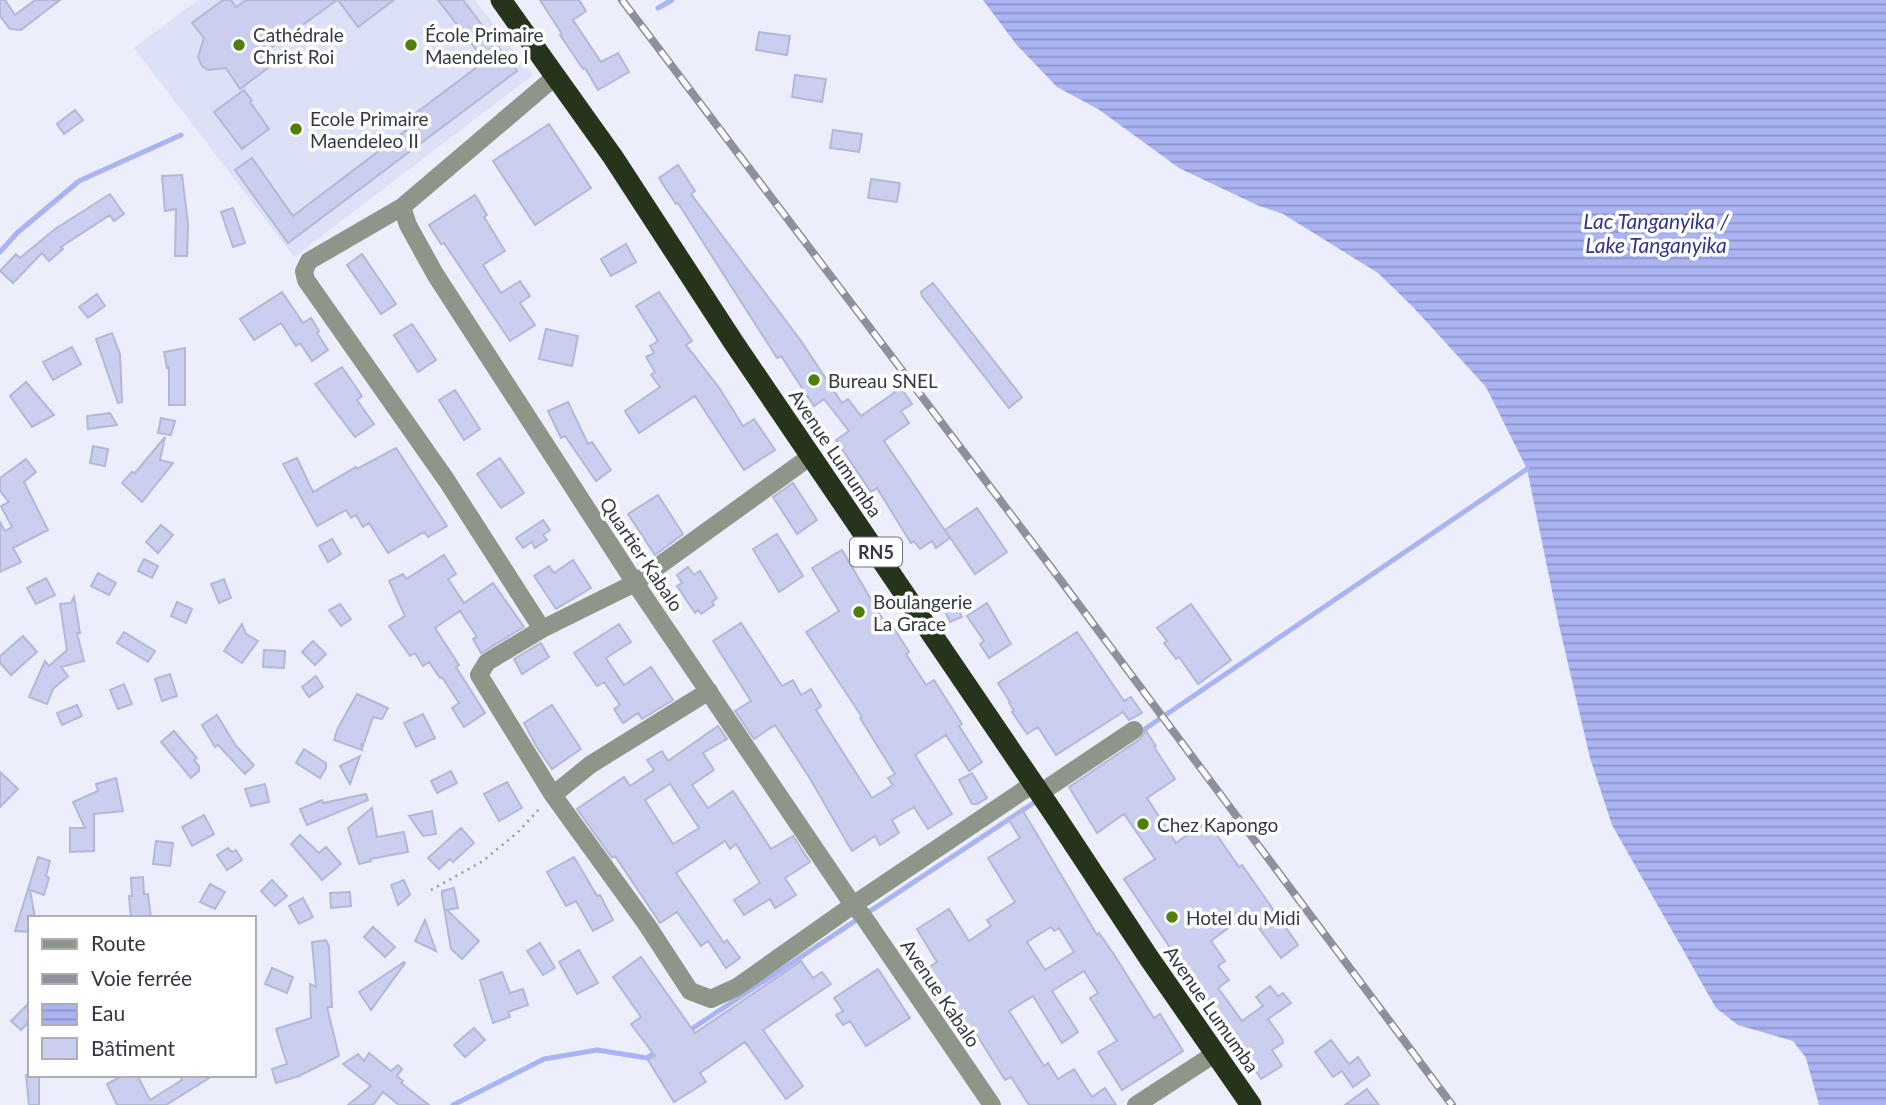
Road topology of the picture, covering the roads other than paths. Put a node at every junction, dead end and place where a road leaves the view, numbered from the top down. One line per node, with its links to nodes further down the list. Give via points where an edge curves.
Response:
1 (501, 0): 2 (highway, Avenue Lumumba / RN5)
2 (556, 76): 3 (street); 4 (highway, Avenue Lumumba / RN5)
3 (401, 207): 5 (street, Quartier Kabalo, via 435,274); 6 (street, via 309,261 306,280 447,481)
4 (811, 456): 5 (street); 9 (highway, Avenue Lumumba / RN5)
5 (635, 583): 6 (street); 7 (street, Quartier Kabalo)
6 (542, 629): 10 (street, via 487,662 479,675)
7 (709, 691): 10 (street, via 590,765); 11 (street, Quartier Kabalo)
8 (1134, 730): 9 (street)
9 (1036, 789): 11 (street); 12 (highway, Avenue Lumumba / RN5)
10 (554, 795): 11 (street, via 690,991 711,999 737,987)
11 (853, 905): 13 (street, Avenue Kabalo)
12 (1216, 1053): 14 (street); 15 (highway, Avenue Lumumba / RN5)
13 (992, 1105)
14 (1136, 1105)
15 (1251, 1105)

